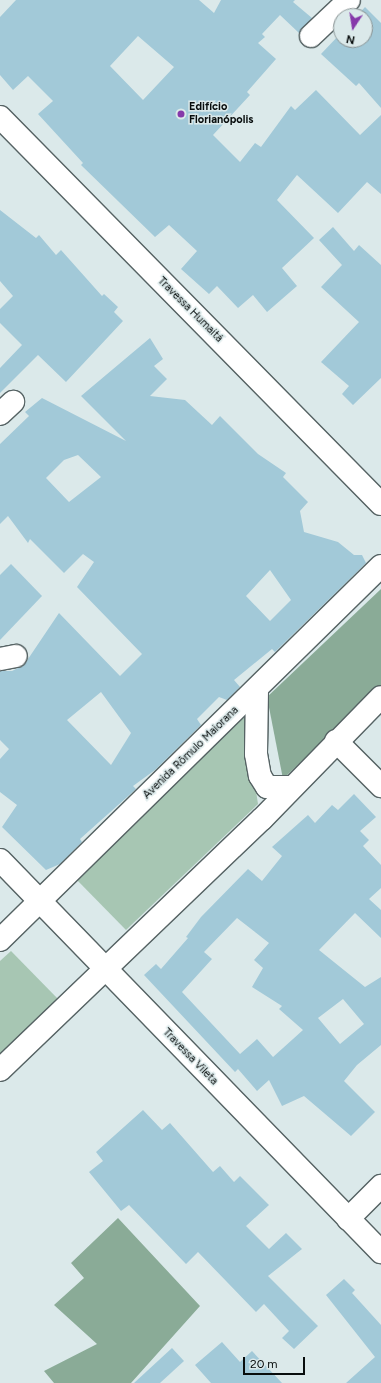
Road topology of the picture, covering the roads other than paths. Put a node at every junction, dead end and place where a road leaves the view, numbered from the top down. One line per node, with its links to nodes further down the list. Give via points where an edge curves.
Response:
1 (349, 0): 2 (street)
2 (311, 36)
3 (0, 117): 4 (street, Travessa Humaitá)
4 (381, 504)
5 (381, 566): 6 (street, Avenida Rômulo Maiorana)
6 (257, 690): 10 (street, via 256,754 260,776 267,787); 12 (street, Avenida Rômulo Maiorana)
7 (381, 697): 8 (street)
8 (336, 741): 9 (street); 10 (street)
9 (381, 786)
10 (290, 788): 14 (street, via 262,819)
11 (0, 860): 12 (street, Travessa Vileta)
12 (40, 901): 13 (street, Avenida Rômulo Maiorana); 14 (street, Travessa Vileta)
13 (0, 940)
14 (106, 970): 15 (street); 17 (street, Travessa Vileta)
15 (0, 1070)
16 (381, 1186): 17 (street)
17 (348, 1219): 18 (street, Travessa Vileta)
18 (377, 1242)

